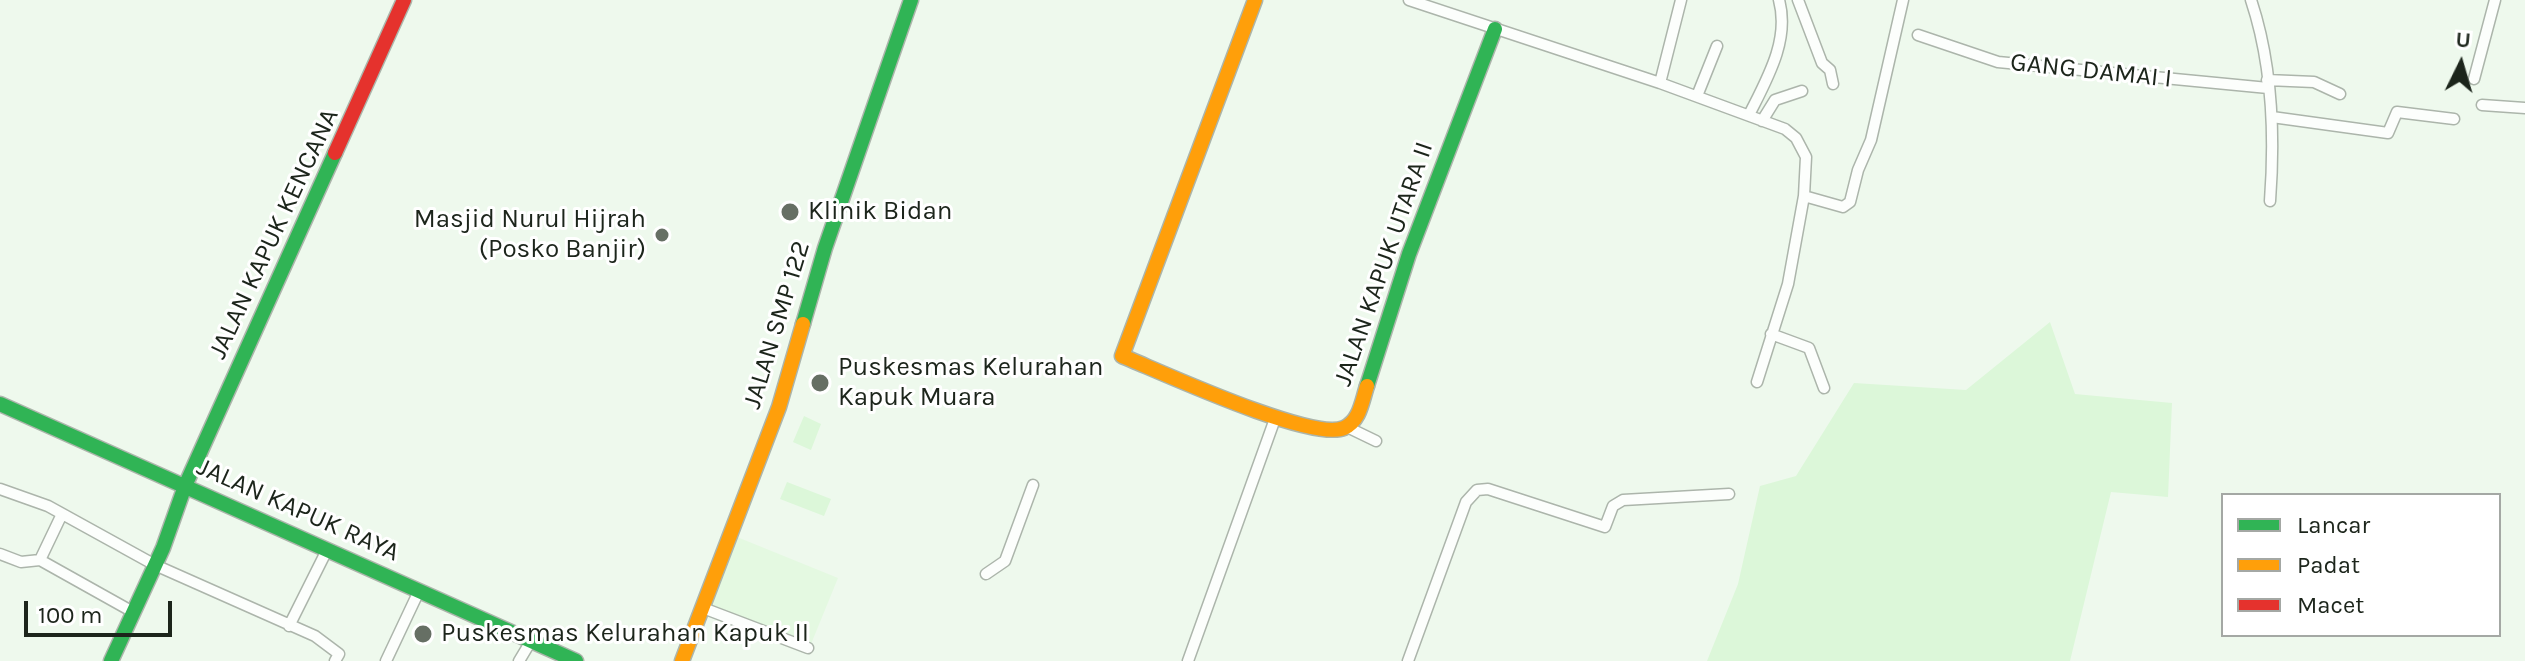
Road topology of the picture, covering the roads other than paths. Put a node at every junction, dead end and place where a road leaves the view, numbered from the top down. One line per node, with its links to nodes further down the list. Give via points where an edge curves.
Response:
1 (404, 0): 37 (street, JALAN KAPUK KENCANA)
2 (911, 0): 47 (street, JALAN SMP 122, via 825,248 779,407)
3 (1255, 0): 33 (street, JALAN KAPUK UTARA II, via 1122,356)
4 (1409, 0): 11 (street)
5 (1681, 0): 15 (street)
6 (1798, 0): 16 (street)
7 (1903, 0): 27 (street, via 1871,140 1850,202 1843,207)
8 (2249, 0): 17 (street, via 2264,41)
9 (2495, 0): 14 (street)
10 (1781, 5): 23 (street, via 1784,27)
11 (1495, 29): 15 (street); 34 (street, JALAN KAPUK UTARA II, via 1409,254 1371,381 1358,415)
12 (1918, 35): 17 (street, GANG DAMAI I, via 1998,62)
13 (1717, 46): 20 (street)
14 (2474, 79)
15 (1660, 83): 20 (street)
16 (1833, 84)
17 (2267, 84): 19 (street, GANG DAMAI I, via 2314,82); 24 (street)
18 (1802, 91): 26 (street, via 1775,100)
19 (2340, 94)
20 (1697, 96): 23 (street)
21 (2482, 105): 22 (street)
22 (2525, 108)
23 (1749, 115): 26 (street)
24 (2272, 117): 25 (street, via 2388,133 2397,112); 28 (street)
25 (2454, 119)
26 (1762, 121): 27 (street, via 1785,129 1802,146 1808,164)
27 (1804, 196): 29 (street, via 1788,284)
28 (2270, 201)
29 (1771, 334): 30 (street); 31 (street, via 1809,348)
30 (1757, 382)
31 (1824, 388)
32 (0, 404): 37 (street, JALAN KAPUK RAYA)
33 (1274, 421): 34 (street, JALAN KAPUK UTARA II, via 1320,429); 58 (street)
34 (1347, 427): 35 (street)
35 (1376, 441)
36 (1033, 485): 45 (street, via 1005,561)
37 (185, 486): 41 (street, JALAN KAPUK RAYA); 44 (street, JALAN KAPUK KENCANA)
38 (0, 489): 40 (street)
39 (1729, 494): 59 (street, via 1623,500 1613,506 1605,527 1488,489 1469,498)
40 (62, 514): 43 (street); 44 (street)
41 (327, 550): 46 (street, JALAN KAPUK RAYA); 49 (street)
42 (0, 554): 43 (street, via 21,562)
43 (40, 560): 48 (street)
44 (155, 565): 48 (street, JALAN KAPUK KENCANA); 49 (street)
45 (986, 574)
46 (419, 591): 50 (street, JALAN KAPUK RAYA); 54 (street)
47 (703, 608): 51 (street); 57 (street, JALAN SMP 122)
48 (133, 612): 52 (street, JALAN KAPUK KENCANA)
49 (289, 626): 53 (street, via 339,654)
50 (531, 641): 55 (street); 56 (street, JALAN KAPUK RAYA)
51 (808, 648)
52 (111, 661)
53 (335, 661)
54 (386, 661)
55 (519, 661)
56 (576, 661)
57 (682, 661)
58 (1188, 661)
59 (1408, 661)

